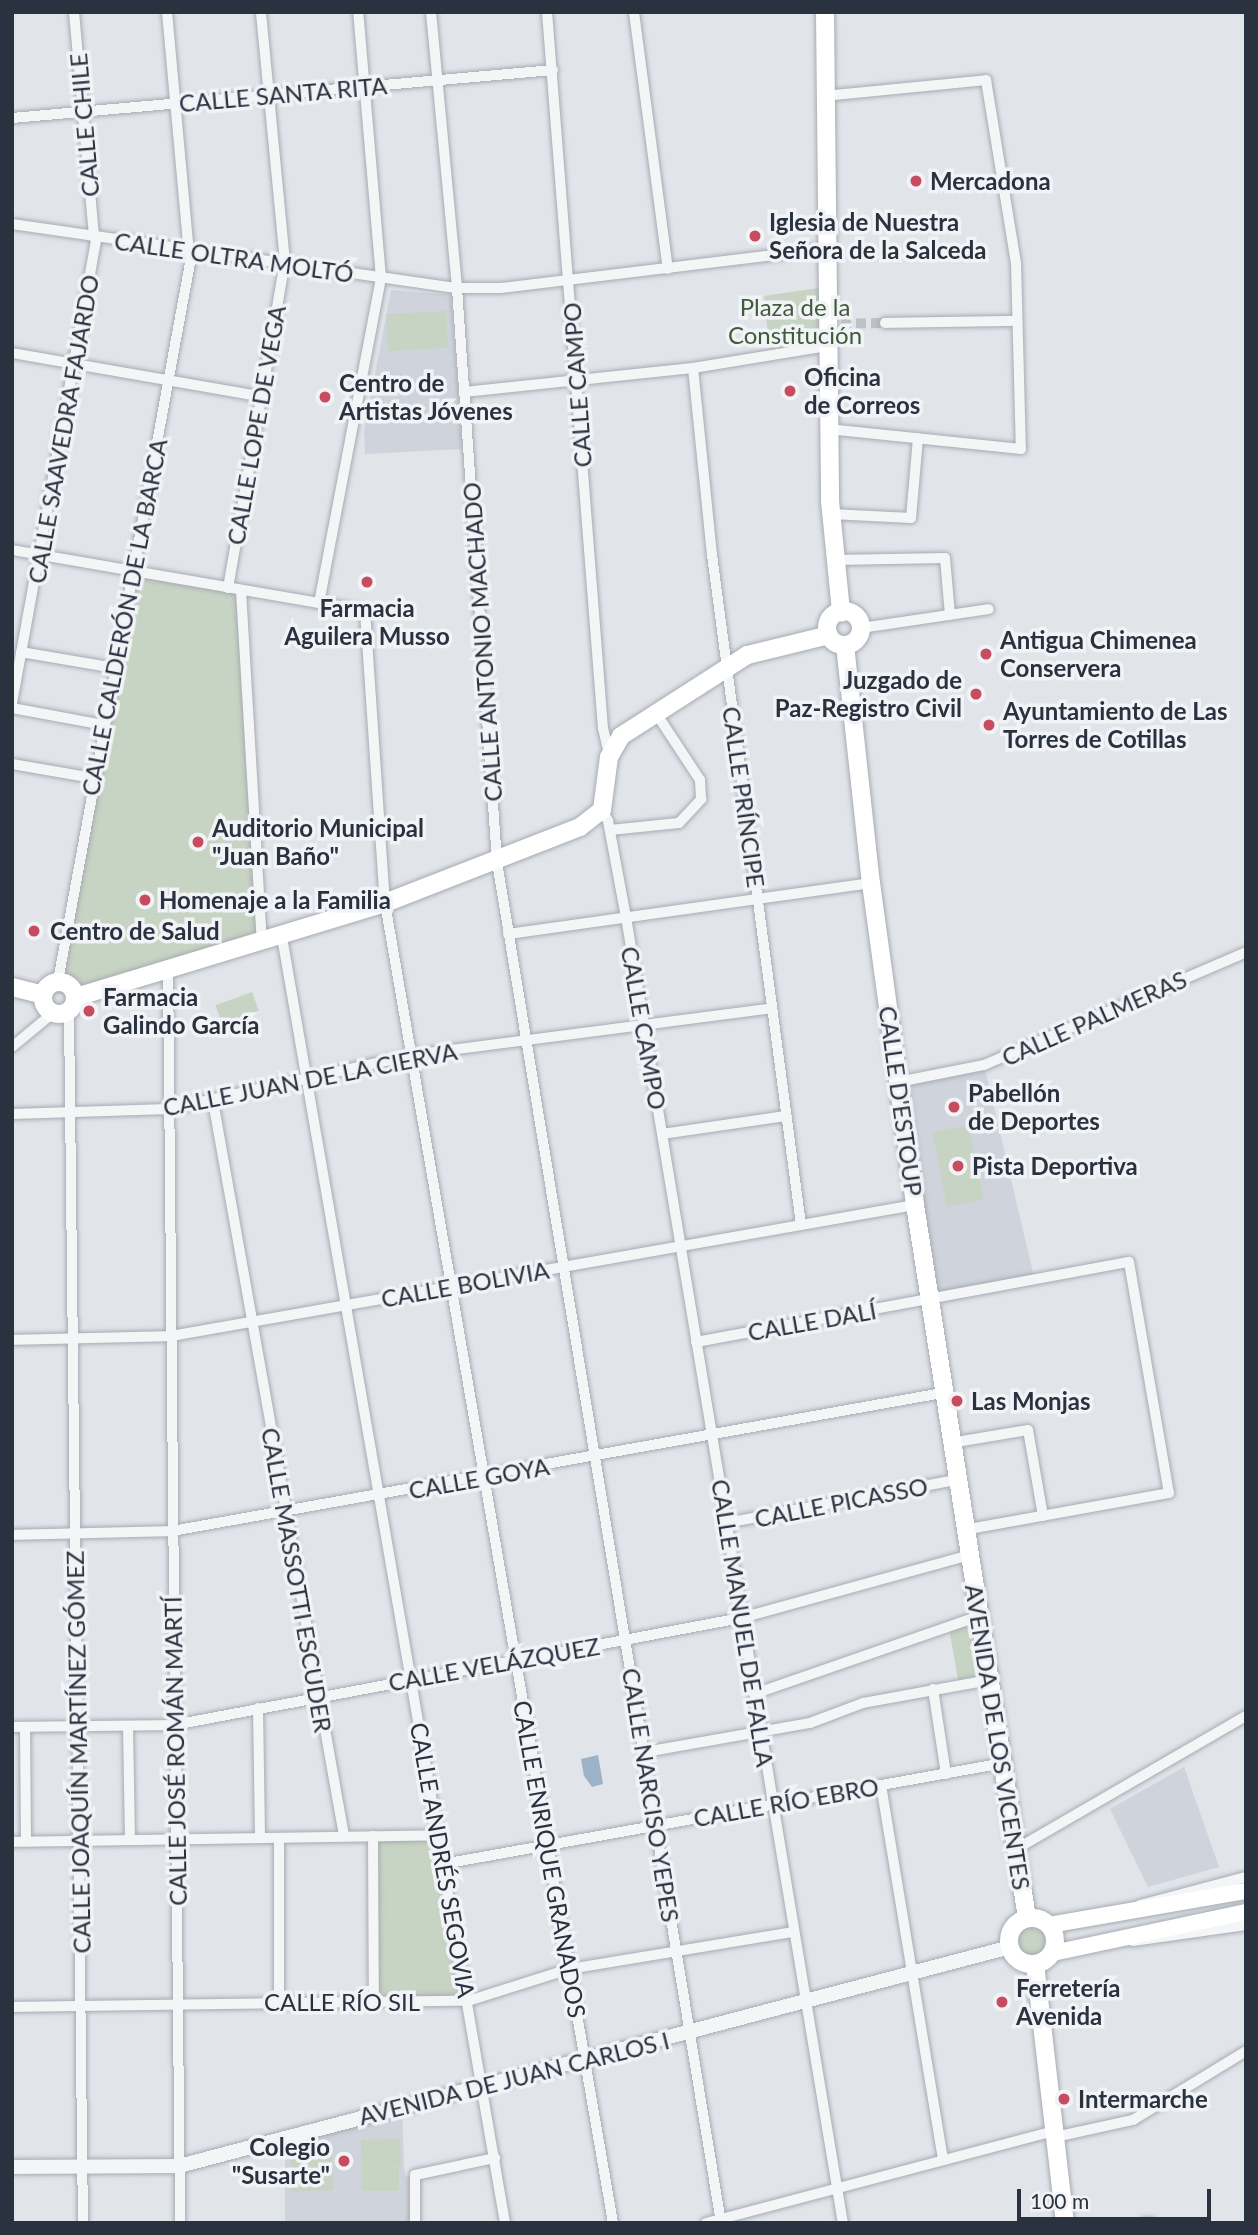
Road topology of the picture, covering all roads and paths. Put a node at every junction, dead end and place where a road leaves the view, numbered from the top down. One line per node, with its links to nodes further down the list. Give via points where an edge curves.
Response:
1 (74, 12): 15 (street, CALLE CHILE)
2 (167, 12): 14 (street, CALLE CALDERÓN DE LA BARCA)
3 (261, 12): 12 (street, CALLE LOPE DE VEGA)
4 (358, 12): 11 (street)
5 (431, 12): 10 (street, CALLE ANTONIO MACHADO)
6 (547, 12): 9 (street, CALLE CAMPO)
7 (634, 12): 22 (street)
8 (825, 12): 13 (main road)
9 (553, 70): 10 (street, CALLE SANTA RITA); 24 (street, CALLE CAMPO)
10 (437, 80): 11 (street, CALLE SANTA RITA); 25 (street, CALLE ANTONIO MACHADO)
11 (363, 87): 12 (street, CALLE SANTA RITA); 23 (street)
12 (270, 95): 14 (street, CALLE SANTA RITA); 21 (street, CALLE LOPE DE VEGA)
13 (824, 96): 19 (main road); 26 (street, via 984,78 1016,263)
14 (175, 103): 15 (street, CALLE SANTA RITA); 20 (street, CALLE CALDERÓN DE LA BARCA)
15 (83, 112): 16 (street, CALLE SANTA RITA); 18 (street, CALLE CHILE)
16 (12, 118)
17 (12, 224): 18 (street, CALLE OLTRA MOLTÓ)
18 (96, 237): 20 (street, CALLE OLTRA MOLTÓ); 30 (street, CALLE SAAVEDRA FAJARDO)
19 (824, 249): 22 (street, CALLE OLTRA MOLTÓ); 28 (main road)
20 (190, 252): 21 (street, CALLE OLTRA MOLTÓ); 32 (street, CALLE CALDERÓN DE LA BARCA)
21 (285, 262): 23 (street, CALLE OLTRA MOLTÓ); 35 (street, CALLE LOPE DE VEGA)
22 (668, 269): 24 (street, CALLE OLTRA MOLTÓ)
23 (380, 278): 25 (street, CALLE OLTRA MOLTÓ); 45 (street)
24 (569, 281): 25 (street, CALLE OLTRA MOLTÓ); 33 (street, CALLE CAMPO)
25 (457, 288): 34 (street, CALLE ANTONIO MACHADO)
26 (1017, 321): 27 (street); 37 (street, via 1021,449)
27 (885, 323)
28 (827, 346): 31 (street); 36 (main road)
29 (12, 353): 30 (street)
30 (75, 365): 32 (street); 40 (street, CALLE SAAVEDRA FAJARDO)
31 (693, 368): 33 (street); 53 (street, CALLE PRÍNCIPE)
32 (170, 380): 35 (street); 42 (street, CALLE CALDERÓN DE LA BARCA)
33 (576, 382): 34 (street); 58 (street, CALLE CAMPO)
34 (464, 392): 63 (street, CALLE ANTONIO MACHADO)
35 (262, 397): 43 (street, CALLE LOPE DE VEGA)
36 (828, 429): 37 (street); 38 (main road)
37 (918, 438): 38 (street, via 911,517)
38 (831, 514): 41 (main road)
39 (12, 550): 40 (street)
40 (40, 555): 42 (street); 52 (street, CALLE SAAVEDRA FAJARDO)
41 (834, 560): 47 (main road); 48 (street, via 945,558)
42 (133, 572): 43 (street); 54 (street, CALLE CALDERÓN DE LA BARCA)
43 (228, 588): 44 (street)
44 (241, 591): 45 (street); 70 (street)
45 (319, 603): 66 (street, CALLE ENRIQUE GRANADOS, via 365,611)
46 (989, 609): 48 (street)
47 (841, 612): 49 (main road, via 856,616); 50 (main road, via 829,622)
48 (950, 615): 49 (street)
49 (862, 628): 51 (main road, via 856,641)
50 (829, 635): 51 (main road); 53 (main road, via 764,648)
51 (845, 645): 64 (main road, CALLE D'ESTOUP)
52 (22, 652): 54 (street); 55 (street, CALLE SAAVEDRA FAJARDO)
53 (726, 666): 56 (main road); 65 (street, CALLE PRÍNCIPE)
54 (114, 668): 57 (street, CALLE CALDERÓN DE LA BARCA)
55 (12, 705): 57 (street)
56 (656, 713): 58 (main road, via 621,736); 62 (street, via 700,780 701,799 679,823)
57 (104, 725): 60 (street, CALLE CALDERÓN DE LA BARCA)
58 (609, 757): 61 (main road)
59 (12, 764): 60 (street)
60 (93, 778): 73 (street, CALLE CALDERÓN DE LA BARCA)
61 (602, 810): 62 (street, CALLE CAMPO); 63 (main road, via 580,827)
62 (610, 830): 67 (street, CALLE CAMPO)
63 (497, 862): 66 (main road); 68 (street, CALLE ANTONIO MACHADO)
64 (871, 883): 65 (street); 83 (main road, CALLE D'ESTOUP)
65 (758, 899): 67 (street); 77 (street, CALLE PRÍNCIPE)
66 (385, 903): 69 (main road); 81 (street, CALLE ENRIQUE GRANADOS)
67 (626, 917): 68 (street); 78 (street, CALLE CAMPO)
68 (508, 934): 79 (street, CALLE ANTONIO MACHADO)
69 (282, 937): 70 (main road); 82 (street, CALLE ANDRÉS SEGOVIA)
70 (262, 943): 72 (main road)
71 (1246, 952): 83 (street, CALLE PALMERAS, via 985,1065)
72 (168, 971): 76 (main road); 85 (street, CALLE JOSÉ ROMÁN MARTÍ)
73 (58, 982): 75 (main road, via 48,986); 76 (main road, via 68,984)
74 (12, 987): 75 (main road)
75 (43, 995): 76 (main road, via 45,1006)
76 (66, 1007): 80 (street); 87 (street, CALLE JOAQUÍN MARTÍNEZ GÓMEZ)
77 (772, 1008): 78 (street, CALLE JUAN DE LA CIERVA); 88 (street, CALLE PRÍNCIPE)
78 (644, 1025): 79 (street, CALLE JUAN DE LA CIERVA); 89 (street, CALLE CAMPO)
79 (526, 1040): 81 (street, CALLE JUAN DE LA CIERVA); 93 (street, CALLE ANTONIO MACHADO)
80 (12, 1047)
81 (412, 1055): 82 (street, CALLE JUAN DE LA CIERVA); 94 (street, CALLE ENRIQUE GRANADOS)
82 (305, 1077): 84 (street, CALLE JUAN DE LA CIERVA); 96 (street, CALLE ANDRÉS SEGOVIA)
83 (898, 1083): 90 (main road, CALLE D'ESTOUP)
84 (213, 1101): 85 (street, CALLE JUAN DE LA CIERVA); 97 (street, CALLE MASSOTTI ESCUDER)
85 (169, 1109): 87 (street, CALLE JUAN DE LA CIERVA); 98 (street, CALLE JOSÉ ROMÁN MARTÍ)
86 (12, 1114): 87 (street, CALLE JUAN DE LA CIERVA)
87 (73, 1114): 99 (street, CALLE JOAQUÍN MARTÍNEZ GÓMEZ)
88 (786, 1116): 89 (street); 91 (street, CALLE PRÍNCIPE)
89 (662, 1134): 92 (street, CALLE CAMPO)
90 (915, 1206): 91 (street, CALLE BOLIVIA); 95 (main road, CALLE D'ESTOUP)
91 (801, 1225): 92 (street, CALLE BOLIVIA)
92 (680, 1247): 93 (street, CALLE BOLIVIA); 101 (street, CALLE MANUEL DE FALLA)
93 (563, 1267): 94 (street, CALLE BOLIVIA); 105 (street, CALLE NARCISO YEPES)
94 (449, 1287): 96 (street, CALLE BOLIVIA); 106 (street, CALLE ENRIQUE GRANADOS)
95 (928, 1300): 101 (street, CALLE DALÍ); 102 (main road, CALLE D'ESTOUP); 110 (street, CALLE DALÍ, via 1129,1262 1169,1493)
96 (344, 1305): 97 (street, CALLE BOLIVIA); 108 (street, CALLE ANDRÉS SEGOVIA)
97 (250, 1323): 98 (street, CALLE BOLIVIA); 109 (street, CALLE MASSOTTI ESCUDER)
98 (171, 1336): 99 (street, CALLE BOLIVIA); 113 (street, CALLE JOSÉ ROMÁN MARTÍ)
99 (74, 1339): 100 (street, CALLE BOLIVIA); 115 (street, CALLE JOAQUÍN MARTÍNEZ GÓMEZ)
100 (12, 1340)
101 (696, 1342): 103 (street, CALLE MANUEL DE FALLA)
102 (942, 1393): 103 (street, CALLE GOYA); 104 (main road, CALLE D'ESTOUP)
103 (712, 1435): 105 (street, CALLE GOYA); 111 (street, CALLE MANUEL DE FALLA)
104 (950, 1443): 107 (main road, CALLE D'ESTOUP); 110 (street, via 1028,1430)
105 (595, 1456): 106 (street, CALLE GOYA); 119 (street, CALLE NARCISO YEPES)
106 (481, 1477): 108 (street, CALLE GOYA); 120 (street, CALLE ENRIQUE GRANADOS)
107 (956, 1480): 111 (street, CALLE PICASSO); 112 (main road, CALLE D'ESTOUP)
108 (379, 1496): 109 (street, CALLE GOYA); 121 (street, CALLE ANDRÉS SEGOVIA)
109 (284, 1512): 113 (street, CALLE GOYA); 125 (street, CALLE MASSOTTI ESCUDER)
110 (1043, 1516): 112 (street)
111 (726, 1523): 118 (street, CALLE MANUEL DE FALLA)
112 (964, 1530): 116 (main road, CALLE D'ESTOUP)
113 (172, 1531): 115 (street, CALLE GOYA); 128 (street, CALLE JOSÉ ROMÁN MARTÍ)
114 (12, 1535): 115 (street, CALLE GOYA)
115 (76, 1535): 132 (street, CALLE JOAQUÍN MARTÍNEZ GÓMEZ)
116 (969, 1555): 117 (main road, AVENIDA DE LOS VICENTES); 118 (street, CALLE VELÁZQUEZ)
117 (979, 1616): 122 (main road, AVENIDA DE LOS VICENTES); 124 (street)
118 (741, 1618): 119 (street, CALLE VELÁZQUEZ); 124 (street, CALLE MANUEL DE FALLA)
119 (625, 1640): 120 (street, CALLE VELÁZQUEZ); 134 (street, CALLE NARCISO YEPES)
120 (516, 1662): 121 (street, CALLE VELÁZQUEZ); 150 (street, CALLE ENRIQUE GRANADOS)
121 (412, 1679): 125 (street, CALLE VELÁZQUEZ); 140 (street, CALLE ANDRÉS SEGOVIA)
122 (990, 1680): 123 (street); 135 (main road, AVENIDA DE LOS VICENTES)
123 (933, 1689): 133 (street, via 863,1703 810,1723); 136 (street)
124 (754, 1693): 133 (street, CALLE MANUEL DE FALLA)
125 (318, 1697): 126 (street, CALLE VELÁZQUEZ); 141 (street, CALLE MASSOTTI ESCUDER)
126 (258, 1708): 128 (street, CALLE VELÁZQUEZ); 143 (street)
127 (1246, 1716): 151 (street)
128 (174, 1725): 129 (street, CALLE VELÁZQUEZ); 145 (street, CALLE JOSÉ ROMÁN MARTÍ)
129 (128, 1726): 132 (street, CALLE VELÁZQUEZ); 147 (street)
130 (12, 1727): 131 (street, CALLE VELÁZQUEZ)
131 (25, 1727): 132 (street, CALLE VELÁZQUEZ); 149 (street)
132 (78, 1727): 146 (street, CALLE JOAQUÍN MARTÍNEZ GÓMEZ)
133 (760, 1728): 134 (street); 138 (street, CALLE MANUEL DE FALLA)
134 (645, 1752): 139 (street, CALLE NARCISO YEPES)
135 (1004, 1763): 136 (street, CALLE RÍO EBRO); 151 (main road, AVENIDA DE LOS VICENTES)
136 (946, 1773): 137 (street, CALLE RÍO EBRO)
137 (881, 1785): 138 (street, CALLE RÍO EBRO); 167 (street)
138 (772, 1806): 139 (street, CALLE RÍO EBRO); 160 (street, CALLE MANUEL DE FALLA)
139 (656, 1824): 150 (street, CALLE RÍO EBRO); 163 (street, CALLE NARCISO YEPES)
140 (438, 1835): 142 (street); 152 (street, CALLE ANDRÉS SEGOVIA)
141 (344, 1836): 142 (street); 144 (street)
142 (373, 1836): 169 (street)
143 (260, 1838): 144 (street); 145 (street)
144 (279, 1838): 171 (street)
145 (176, 1839): 147 (street); 172 (street, CALLE JOSÉ ROMÁN MARTÍ)
146 (79, 1840): 147 (street); 149 (street); 173 (street, CALLE JOAQUÍN MARTÍNEZ GÓMEZ)
147 (130, 1840)
148 (12, 1842): 149 (street)
149 (26, 1842)
150 (548, 1844): 152 (street, CALLE RÍO EBRO); 166 (street, CALLE ENRIQUE GRANADOS)
151 (1018, 1848): 157 (main road, AVENIDA DE LOS VICENTES)
152 (443, 1864): 170 (street, CALLE ANDRÉS SEGOVIA)
153 (1246, 1877): 156 (street, via 1155,1898)
154 (1246, 1891): 156 (main road)
155 (1246, 1912): 161 (main road)
156 (1114, 1917): 158 (main road)
157 (1027, 1918): 158 (main road); 162 (main road, via 1013,1928)
158 (1049, 1925): 164 (main road, via 1056,1941)
159 (1246, 1925): 161 (street, via 1139,1942)
160 (793, 1932): 163 (street, CALLE RÍO SIL); 168 (street, CALLE MANUEL DE FALLA)
161 (1113, 1937): 164 (main road)
162 (1010, 1947): 165 (main road, via 1018,1959); 167 (street, AVENIDA DE JUAN CARLOS I)
163 (677, 1951): 166 (street, CALLE RÍO SIL); 175 (street, CALLE NARCISO YEPES)
164 (1053, 1953): 165 (main road)
165 (1035, 1964): 179 (main road)
166 (569, 1969): 170 (street, CALLE RÍO SIL); 177 (street, CALLE ENRIQUE GRANADOS)
167 (912, 1973): 168 (street, AVENIDA DE JUAN CARLOS I); 181 (street)
168 (804, 1999): 175 (street, AVENIDA DE JUAN CARLOS I); 185 (street, CALLE MANUEL DE FALLA)
169 (374, 2001): 170 (street, CALLE RÍO SIL); 171 (street, CALLE RÍO SIL)
170 (468, 2001): 178 (street, CALLE ANDRÉS SEGOVIA)
171 (279, 2002): 172 (street, CALLE RÍO SIL)
172 (177, 2003): 173 (street, CALLE RÍO SIL); 183 (street, CALLE JOSÉ ROMÁN MARTÍ)
173 (80, 2006): 174 (street, CALLE RÍO SIL); 182 (street, CALLE JOAQUÍN MARTÍNEZ GÓMEZ)
174 (12, 2007)
175 (690, 2032): 177 (street, AVENIDA DE JUAN CARLOS I); 186 (street, CALLE NARCISO YEPES)
176 (1246, 2051): 179 (street, via 1133,2120)
177 (585, 2059): 178 (street, AVENIDA DE JUAN CARLOS I); 191 (street, CALLE ENRIQUE GRANADOS)
178 (482, 2085): 180 (street, CALLE ANDRÉS SEGOVIA); 183 (street, AVENIDA DE JUAN CARLOS I)
179 (1055, 2134): 181 (street); 194 (main road)
180 (495, 2158): 189 (street, via 415,2175); 190 (street, CALLE ANDRÉS SEGOVIA)
181 (943, 2160): 185 (street)
182 (82, 2166): 183 (street, AVENIDA DE JUAN CARLOS I); 184 (street, AVENIDA DE JUAN CARLOS I); 187 (street, CALLE JOAQUÍN MARTÍNEZ GÓMEZ)
183 (179, 2166): 188 (street, CALLE JOSÉ ROMÁN MARTÍ)
184 (12, 2167)
185 (837, 2188): 186 (street); 193 (street, CALLE MANUEL DE FALLA)
186 (720, 2221): 192 (street)
187 (83, 2223)
188 (180, 2223)
189 (415, 2223)
190 (506, 2223)
191 (613, 2223)
192 (706, 2223)
193 (843, 2223)
194 (1065, 2223)

